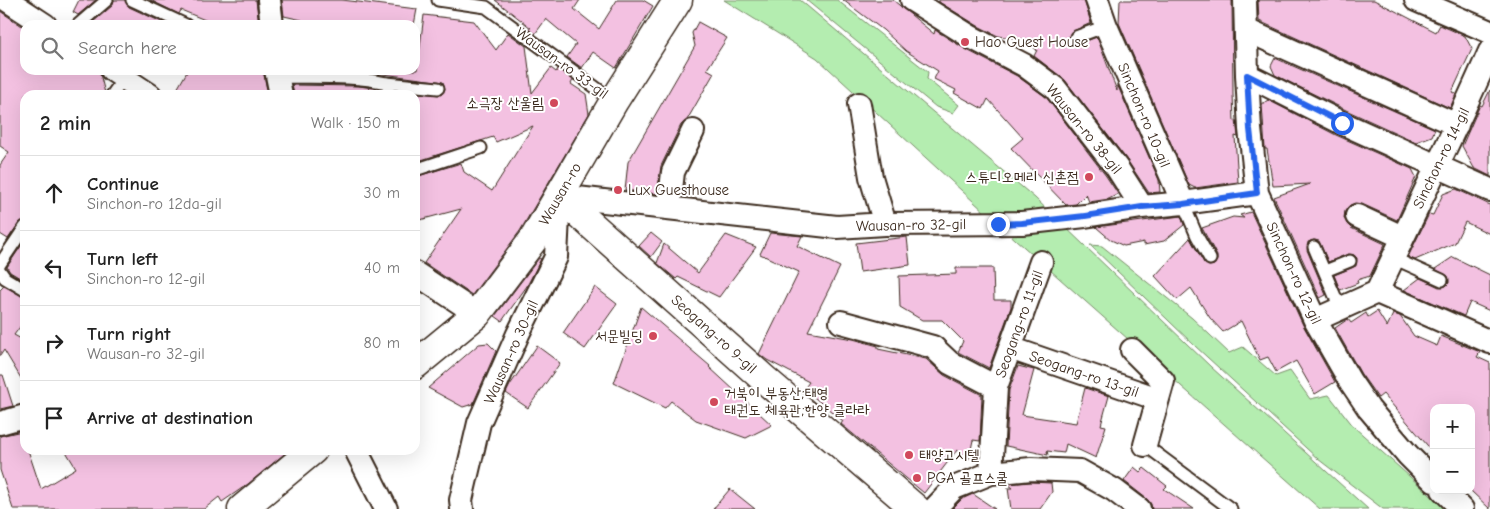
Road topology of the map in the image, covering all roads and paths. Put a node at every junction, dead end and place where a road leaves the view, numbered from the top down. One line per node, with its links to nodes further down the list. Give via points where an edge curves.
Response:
1 (8, 0): 12 (street)
2 (107, 0): 13 (lane)
3 (132, 0): 14 (lane)
4 (269, 0): 15 (street)
5 (438, 0): 11 (lane, Wausan-ro 33-gil)
6 (678, 0): 27 (street, Wausan-ro)
7 (912, 0): 38 (street, Wausan-ro 38-gil, via 1024,65 1054,88 1117,168)
8 (1097, 0): 16 (street, Sinchon-ro 10-gil)
9 (1245, 0): 17 (street, Sinchon-ro 12-gil)
10 (1416, 0): 18 (street)
11 (487, 4): 27 (lane, Wausan-ro 33-gil)
12 (38, 20)
13 (84, 20)
14 (175, 20)
15 (271, 20)
16 (1106, 26): 19 (lane); 37 (street, Sinchon-ro 10-gil)
17 (1246, 30): 21 (street, Sinchon-ro 12-gil); 29 (street)
18 (1490, 32)
19 (1076, 37)
20 (1490, 52): 29 (street, Sinchon-ro 14-gil)
21 (1247, 75): 32 (street); 35 (street, Sinchon-ro 12-gil)
22 (116, 81): 26 (street)
23 (278, 81): 25 (lane, via 344,78 378,81)
24 (438, 88): 25 (lane)
25 (388, 89)
26 (138, 90)
27 (614, 101): 36 (street, Wausan-ro)
28 (859, 104): 41 (street, via 871,177)
29 (1457, 125): 32 (street, Sinchon-ro 14-gil)
30 (693, 132): 39 (street, via 673,172)
31 (481, 148): 33 (lane)
32 (1438, 167): 34 (street); 43 (street, Sinchon-ro 14-gil)
33 (420, 168)
34 (1490, 190)
35 (1257, 193): 37 (street, Wausan-ro 32-gil); 57 (street, Sinchon-ro 12-gil)
36 (558, 196): 39 (street, Wausan-ro 32-gil); 56 (street, Wausan-ro, via 533,240); 75 (street, Wausan-ro 30-gil, via 556,257 479,424 461,500); 76 (street, Seogang-ro 9-gil)
37 (1183, 204): 38 (street, Wausan-ro 32-gil); 46 (lane)
38 (1142, 207): 41 (street, Wausan-ro 32-gil, via 1022,223)
39 (669, 208): 41 (street, Wausan-ro 32-gil, via 837,227)
40 (1357, 216): 43 (street)
41 (885, 224)
42 (20, 235): 49 (lane)
43 (1402, 237): 45 (street, Sinchon-ro 14-gil)
44 (1314, 247): 50 (lane)
45 (1393, 258): 52 (lane); 54 (street, Sinchon-ro 14-gil)
46 (1210, 259)
47 (1350, 261): 50 (lane)
48 (1042, 262): 60 (street, Seogang-ro 11-gil)
49 (1, 264): 53 (lane, via 5,278)
50 (1325, 271): 55 (lane)
51 (420, 276): 56 (street)
52 (1442, 280)
53 (20, 287)
54 (1377, 292): 55 (street); 59 (street)
55 (1340, 308): 57 (street)
56 (477, 314): 62 (street, Wausan-ro)
57 (1315, 320): 71 (street, Sinchon-ro 12-gil, via 1369,409)
58 (841, 322): 63 (street, Seogang-ro 11-gil, via 933,347 950,363)
59 (1490, 342)
60 (1010, 348): 63 (street, Seogang-ro 11-gil); 64 (street, Seogang-ro 13-gil)
61 (1132, 350): 64 (street, Seogang-ro 13-gil, via 1163,381)
62 (420, 361)
63 (996, 387): 70 (street, Seogang-ro 11-gil)
64 (1158, 399): 67 (street, Seogang-ro 13-gil)
65 (20, 418): 66 (street)
66 (0, 424)
67 (1145, 445): 79 (lane, Seogang-ro 13-gil)
68 (307, 455): 73 (street)
69 (359, 455): 74 (street)
70 (991, 473): 77 (street, via 954,488); 78 (street, via 1030,469 1080,471)
71 (1430, 477)
72 (1447, 494): 80 (street)
73 (243, 509)
74 (386, 509)
75 (462, 509)
76 (916, 509)
77 (934, 509)
78 (1139, 509)
79 (1230, 509)
80 (1462, 509)

